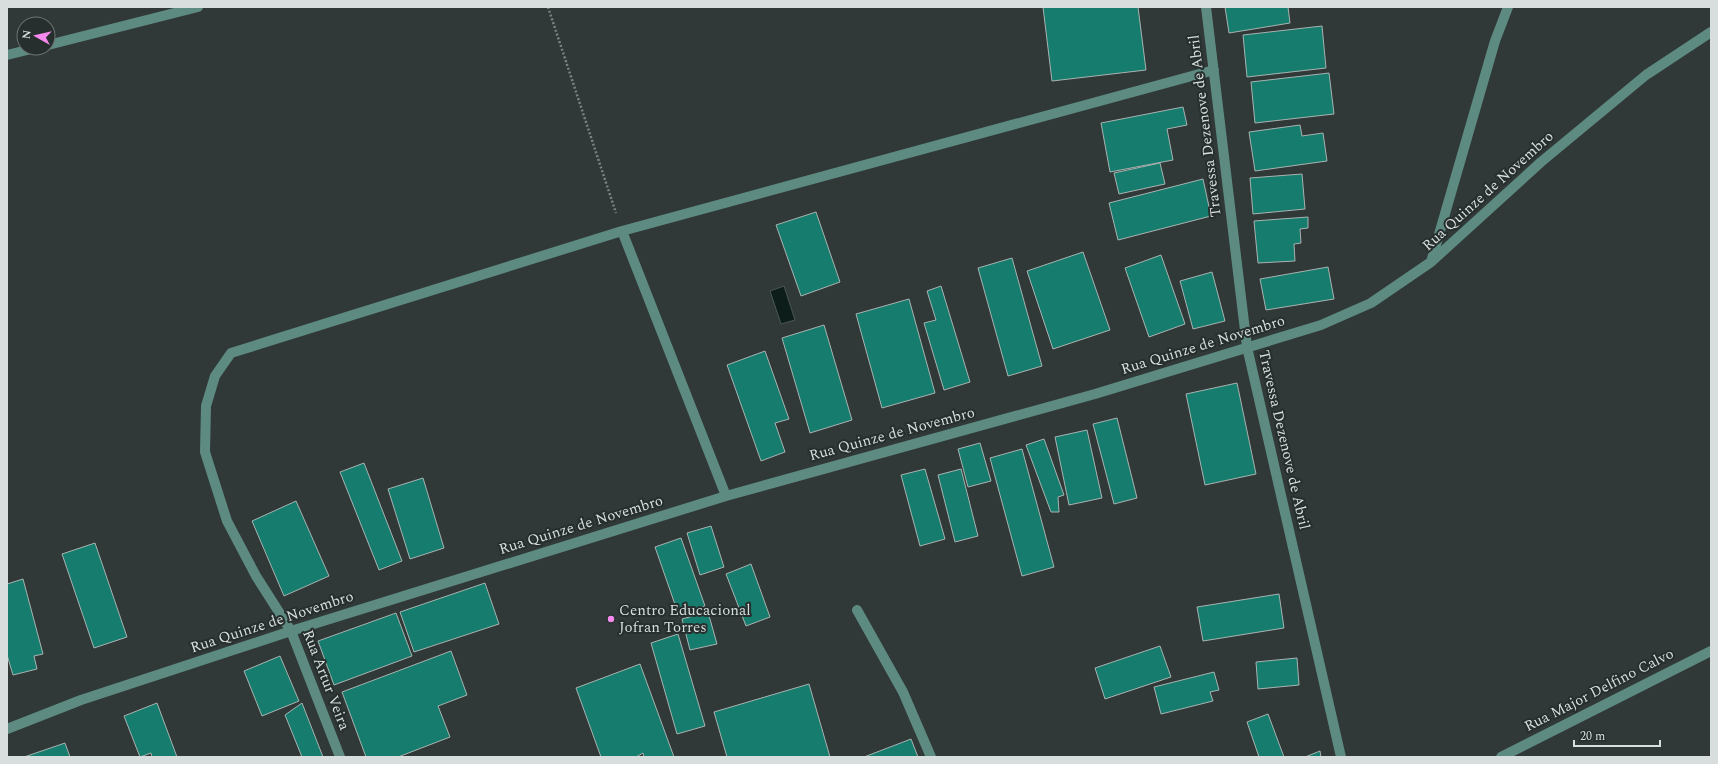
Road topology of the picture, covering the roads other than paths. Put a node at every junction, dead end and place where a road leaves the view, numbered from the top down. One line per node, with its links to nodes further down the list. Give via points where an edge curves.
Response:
1 (198, 7): 5 (street)
2 (1206, 7): 6 (street, Travessa Dezenove de Abril)
3 (1508, 7): 8 (street, via 1495,41)
4 (1711, 32): 8 (street, Rua Quinze de Novembro, via 1646,75 1541,162)
5 (56, 43)
6 (1214, 70): 7 (street); 9 (street, Travessa Dezenove de Abril)
7 (622, 231): 10 (street); 12 (street, Rua Artur Veira, via 231,353 215,376 206,406 205,452 226,521 256,576)
8 (1431, 262): 9 (street, Rua Quinze de Novembro, via 1371,303 1321,325)
9 (1247, 347): 10 (street, Rua Quinze de Novembro, via 1095,394); 17 (street, Travessa Dezenove de Abril)
10 (726, 496): 12 (street, Rua Quinze de Novembro)
11 (857, 610): 16 (street, via 903,692)
12 (291, 631): 14 (street, Rua Quinze de Novembro, via 81,700); 15 (street, Rua Artur Veira)
13 (1711, 651): 18 (street, Rua Major Delfino Calvo)
14 (7, 729)
15 (340, 757)
16 (931, 757)
17 (1341, 757)
18 (1501, 757)

